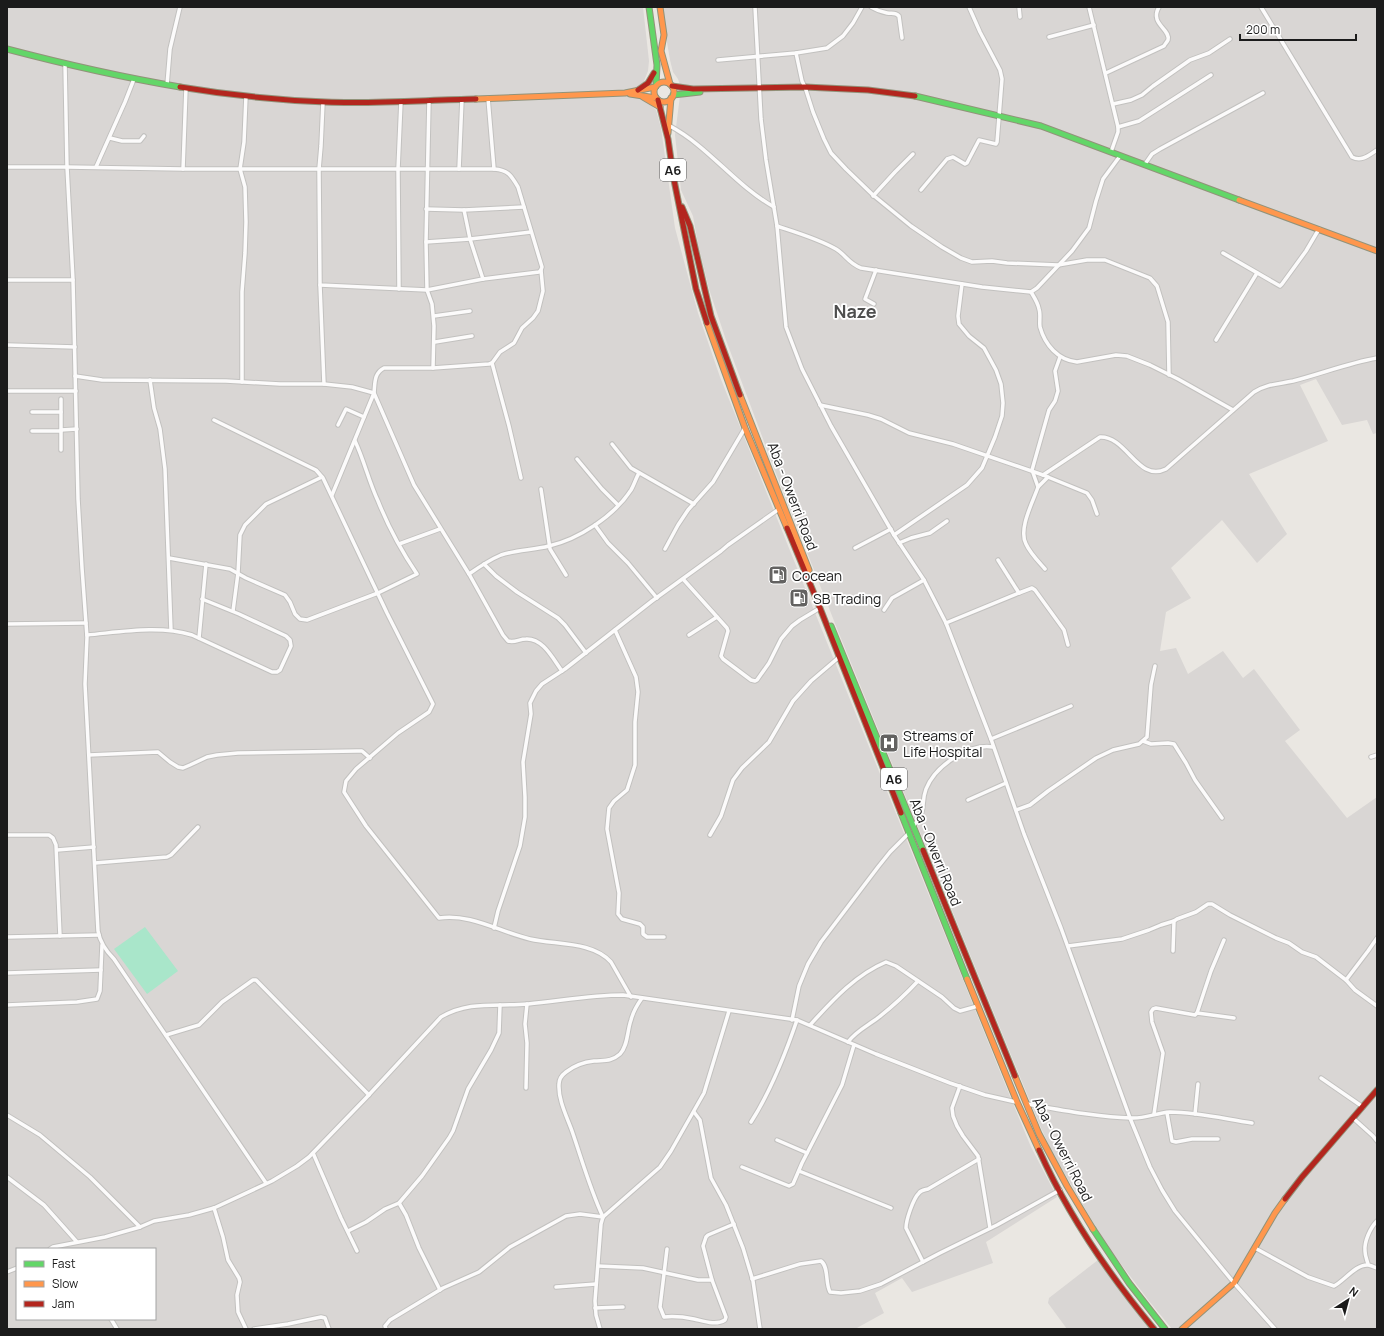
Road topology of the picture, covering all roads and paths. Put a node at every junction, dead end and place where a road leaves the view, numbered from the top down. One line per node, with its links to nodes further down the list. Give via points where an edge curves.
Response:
1 (180, 7): 26 (street, via 170,49)
2 (649, 7): 22 (main road, Aba - Owerri Road / A6)
3 (660, 7): 27 (main road, Aba - Owerri Road / A6, via 664,35 661,50)
4 (755, 7): 19 (street)
5 (862, 7): 18 (street, via 842,36 826,48)
6 (871, 7): 15 (street, via 899,16)
7 (969, 7): 47 (street, via 1000,70)
8 (1019, 7): 12 (street)
9 (1089, 7): 13 (street)
10 (1159, 7): 23 (street, via 1156,18 1168,36 1164,46)
11 (1261, 7): 53 (street, via 1352,157 1362,159)
12 (1020, 17)
13 (1094, 25): 14 (street); 23 (street)
14 (1049, 37)
15 (902, 38)
16 (1230, 39): 45 (street, via 1209,53 1190,60 1142,95)
17 (7, 48): 21 (main road)
18 (796, 53): 19 (street); 30 (street)
19 (758, 57): 20 (street); 29 (street)
20 (718, 60)
21 (65, 64): 25 (main road); 59 (street)
22 (657, 65): 28 (main road, Aba - Owerri Road / A6); 33 (main road, via 651,81)
23 (1106, 73): 45 (street)
24 (1211, 75): 49 (street, via 1139,121)
25 (134, 79): 26 (main road); 51 (street)
26 (167, 85): 31 (main road)
27 (671, 85): 28 (main road, via 661,82); 32 (main road, via 693,89); 38 (main road, Aba - Owerri Road / A6)
28 (655, 87): 33 (main road); 41 (main road, Aba - Owerri Road / A6)
29 (759, 87): 30 (main road); 32 (main road); 72 (street, via 766,160)
30 (805, 87): 47 (main road, via 868,90 913,96); 69 (street, via 831,153)
31 (186, 88): 36 (main road); 61 (street)
32 (718, 88): 38 (main road)
33 (638, 90): 35 (main road)
34 (1263, 92): 57 (street, via 1160,149 1152,154)
35 (625, 93): 37 (main road); 39 (main road)
36 (246, 96): 44 (main road); 62 (street)
37 (643, 97): 41 (main road); 46 (main road)
38 (672, 97): 41 (main road, via 665,101); 48 (main road, Aba - Owerri Road / A6)
39 (488, 98): 40 (main road); 67 (street)
40 (462, 99): 42 (main road); 66 (street)
41 (657, 99): 46 (main road, Aba - Owerri Road / A6)
42 (428, 100): 43 (main road); 65 (street)
43 (401, 101): 44 (main road); 64 (street)
44 (323, 102): 63 (street)
45 (1113, 104): 49 (street)
46 (660, 108): 52 (main road, Aba - Owerri Road / A6)
47 (1000, 115): 54 (main road, via 1041,126); 68 (street, via 996,144 979,140 965,164 953,157 948,159)
48 (670, 126): 52 (main road, Aba - Owerri Road / A6); 72 (street, via 698,144 744,186)
49 (1118, 127): 54 (street)
50 (144, 136): 51 (street, via 140,141 128,142)
51 (110, 138): 60 (street)
52 (668, 139): 70 (main road, Aba - Owerri Road / A6)
53 (1377, 150)
54 (1111, 152): 56 (main road)
55 (913, 154): 69 (street)
56 (1120, 156): 57 (main road); 82 (street, via 1103,179 1089,228)
57 (1145, 164): 76 (main road)
58 (7, 167): 59 (street)
59 (67, 167): 60 (street); 88 (street)
60 (96, 168): 61 (street)
61 (183, 169): 62 (street)
62 (240, 169): 63 (street); 109 (street, via 245,187 246,222 242,292)
63 (319, 169): 64 (street); 90 (street)
64 (398, 169): 65 (street); 91 (street)
65 (427, 169): 66 (street); 73 (street)
66 (459, 169): 67 (street)
67 (494, 169): 71 (street, via 504,170 514,178)
68 (921, 190)
69 (873, 196): 82 (street, via 942,248 961,258 972,262)
70 (679, 202): 122 (main road, Aba - Owerri Road / A6, via 688,255 702,310); 197 (main road, Aba - Owerri Road / A6, via 690,227 714,322 740,395)
71 (524, 207): 74 (street); 77 (street)
72 (774, 207): 75 (street)
73 (426, 209): 74 (street); 79 (street)
74 (464, 210): 78 (street)
75 (777, 226): 84 (street, via 836,249 853,265); 115 (street, via 786,327 802,369)
76 (1319, 229): 80 (main road); 85 (street, via 1280,286)
77 (531, 232): 78 (street); 83 (street)
78 (470, 239): 79 (street); 86 (street)
79 (426, 242): 92 (street)
80 (1377, 250)
81 (1223, 253): 85 (street)
82 (1058, 265): 93 (street); 106 (street, via 1105,260 1150,278 1157,286 1168,322)
83 (542, 270): 86 (street); 104 (street, via 543,291 538,311 522,328 514,343 500,352)
84 (876, 270): 89 (street); 94 (street, via 865,299)
85 (1257, 273): 98 (street)
86 (483, 278): 92 (street)
87 (7, 280): 88 (street)
88 (73, 280): 101 (street)
89 (962, 284): 93 (street); 129 (street, via 959,324 984,348 1001,384 1002,416)
90 (320, 285): 91 (street); 110 (street)
91 (399, 289): 92 (street)
92 (427, 290): 96 (street)
93 (1031, 292): 102 (street, via 1039,309 1041,328 1049,345)
94 (874, 304)
95 (470, 310): 96 (street)
96 (434, 316): 99 (street)
97 (472, 336): 99 (street)
98 (1216, 340)
99 (434, 342): 105 (street)
100 (7, 345): 101 (street)
101 (75, 346): 107 (street)
102 (1060, 357): 106 (street, via 1077,362 1116,355 1127,356); 131 (street, via 1055,371 1058,391 1049,410)
103 (1377, 358): 116 (street, via 1261,387)
104 (492, 363): 105 (street); 136 (street)
105 (433, 368): 113 (street, via 384,368 378,372)
106 (1170, 375): 116 (street)
107 (75, 376): 108 (street, via 102,380); 112 (street)
108 (150, 380): 109 (street); 154 (street, via 165,470)
109 (242, 382): 110 (street)
110 (324, 384): 113 (street, via 352,387)
111 (7, 391): 112 (street)
112 (76, 391): 123 (street)
113 (374, 393): 119 (street); 146 (street, via 414,485)
114 (61, 399): 118 (street)
115 (820, 405): 129 (street, via 868,414 909,433); 147 (street)
116 (1233, 410): 133 (street, via 1160,472 1145,470 1117,443 1107,437 1100,437)
117 (32, 412): 118 (street)
118 (61, 412): 125 (street)
119 (364, 417): 121 (street, via 346,409); 126 (street)
120 (214, 420): 134 (street, via 316,470)
121 (338, 425)
122 (745, 428): 140 (street, via 713,482); 142 (main road, Aba - Owerri Road / A6)
123 (77, 430): 125 (street); 172 (street, via 78,499)
124 (32, 431): 125 (street)
125 (61, 431): 128 (street)
126 (355, 441): 139 (street); 150 (street, via 377,501)
127 (612, 444): 132 (street, via 627,465)
128 (61, 450)
129 (988, 456): 131 (street); 148 (street, via 982,468 967,485)
130 (577, 459): 141 (street)
131 (1032, 470): 133 (street); 137 (street)
132 (639, 473): 140 (street); 141 (street)
133 (1043, 474): 135 (street)
134 (322, 477): 139 (street); 159 (street, via 266,504 245,525 240,535)
135 (1048, 477): 137 (street); 143 (street, via 1090,495)
136 (521, 478)
137 (1038, 487): 158 (street, via 1026,518 1024,539)
138 (541, 489): 151 (street)
139 (332, 495): 164 (street)
140 (694, 504): 153 (street, via 678,524)
141 (618, 505): 145 (street)
142 (779, 509): 162 (street); 168 (main road, Aba - Owerri Road / A6)
143 (1097, 514)
144 (947, 521): 149 (street, via 930,533)
145 (595, 525): 151 (street, via 568,540); 166 (street)
146 (440, 529): 150 (street); 160 (street)
147 (891, 529): 148 (street); 152 (street)
148 (894, 535): 149 (street)
149 (899, 543): 163 (street)
150 (400, 544): 164 (street, via 417,574)
151 (549, 546): 157 (street, via 501,555); 161 (street)
152 (855, 548)
153 (665, 549)
154 (169, 558): 156 (street); 175 (street)
155 (998, 560): 165 (street)
156 (206, 564): 159 (street); 167 (street)
157 (484, 564): 160 (street); 181 (street, via 496,576 558,618)
158 (1045, 569)
159 (238, 573): 164 (street, via 285,595 300,619 307,620); 170 (street)
160 (469, 574): 184 (street, via 508,641 536,640 548,651)
161 (566, 575)
162 (683, 579): 166 (street); 171 (street)
163 (924, 580): 169 (street, via 892,598); 173 (street)
164 (378, 593): 192 (street, via 433,704 429,712 398,733)
165 (1019, 593): 173 (street); 180 (street, via 1032,588 1035,590 1064,630)
166 (657, 598): 176 (street)
167 (202, 599): 170 (street); 179 (street)
168 (820, 608): 171 (street, via 792,626 755,681 723,660 721,656 728,631); 182 (main road, Aba - Owerri Road / A6)
169 (884, 610)
170 (233, 611): 179 (street, via 290,640 291,646 280,670 272,672)
171 (717, 617): 178 (street)
172 (86, 623): 174 (street); 177 (street)
173 (946, 623): 186 (street)
174 (7, 624)
175 (171, 630): 177 (street); 179 (street)
176 (615, 630): 181 (street); 210 (street, via 636,677 638,692 635,765 627,790 614,800 609,808 607,829 619,893 618,914 622,919 640,924 643,927 643,934 647,937)
177 (87, 635): 189 (street, via 85,684)
178 (689, 635)
179 (199, 638)
180 (1068, 645)
181 (586, 653): 184 (street)
182 (838, 658): 199 (main road, Aba - Owerri Road / A6); 201 (street, via 793,701 770,742 742,768 734,780 721,816)
183 (1155, 666): 187 (street, via 1147,737)
184 (562, 671): 206 (street, via 542,684 530,703 531,714 523,762 525,817 520,846)
185 (1071, 706): 186 (street)
186 (990, 739): 188 (street)
187 (1143, 741): 195 (street, via 1100,755 1030,805); 196 (street, via 1151,744 1174,744)
188 (993, 747): 193 (street); 197 (street, via 980,746 971,749 938,770 928,784 923,811)
189 (89, 755): 192 (street, via 158,752 183,768 207,757 238,753 362,751); 202 (street)
190 (1377, 755): 191 (street)
191 (1371, 757)
192 (370, 758): 206 (street, via 346,780 344,792 366,826 439,918 450,916)
193 (1006, 783): 194 (street); 195 (street)
194 (968, 800)
195 (1016, 810): 214 (street)
196 (1222, 818)
197 (913, 826): 243 (main road, Aba - Owerri Road / A6)
198 (198, 827): 204 (street, via 167,857)
199 (909, 833): 225 (main road, Aba - Owerri Road / A6); 230 (street, via 890,852 821,942 799,986)
200 (7, 835): 203 (street, via 49,835 53,838)
201 (710, 835)
202 (94, 847): 203 (street); 204 (street)
203 (57, 850): 208 (street)
204 (95, 863): 207 (street)
205 (1174, 921): 214 (street, via 1122,939); 215 (street); 218 (street, via 1212,904 1316,957)
206 (494, 928): 220 (street, via 531,940 598,952 612,962)
207 (99, 935): 208 (street); 213 (street)
208 (60, 936): 209 (street)
209 (7, 937)
210 (664, 937)
211 (1377, 938): 218 (street)
212 (1224, 940): 228 (street)
213 (102, 944): 216 (street); 233 (street)
214 (1068, 946): 250 (street)
215 (1173, 951)
216 (101, 970): 217 (street); 223 (street, via 97,999)
217 (7, 972)
218 (1346, 980): 226 (street)
219 (918, 981): 225 (street, via 960,1011); 232 (street, via 886,962 839,994); 234 (street)
220 (631, 997): 221 (street); 222 (street, via 598,995)
221 (642, 998): 227 (street); 268 (street, via 631,1018 627,1039 619,1055 605,1061 596,1060 574,1066 560,1078 560,1092 565,1110 593,1196)
222 (527, 1004): 224 (street); 239 (street)
223 (7, 1005)
224 (500, 1005): 241 (street, via 468,1006 441,1017); 265 (street, via 499,1033 468,1089 453,1131 422,1176)
225 (978, 1006): 242 (main road, Aba - Owerri Road / A6)
226 (1377, 1006)
227 (729, 1010): 230 (street); 245 (street, via 704,1093)
228 (1197, 1012): 229 (street); 247 (street, via 1190,1015 1156,1008 1151,1012 1163,1053)
229 (1234, 1018)
230 (792, 1020): 231 (street)
231 (797, 1020): 232 (street); 252 (street, via 789,1045 761,1107)
232 (810, 1025): 234 (street)
233 (166, 1035): 241 (street, via 199,1025 222,1002 256,980); 263 (street)
234 (848, 1042): 235 (street)
235 (854, 1045): 238 (street); 258 (street, via 842,1085)
236 (1321, 1078): 244 (street)
237 (1198, 1084): 248 (street)
238 (960, 1086): 242 (street, via 984,1095); 259 (street, via 952,1108 953,1116)
239 (526, 1088)
240 (1377, 1090): 244 (main road)
241 (369, 1095): 257 (street)
242 (1017, 1102): 264 (main road, Aba - Owerri Road / A6)
243 (1026, 1104): 250 (street, via 1104,1117); 301 (main road, Aba - Owerri Road / A6, via 1058,1173 1099,1242)
244 (1363, 1107): 251 (main road)
245 (694, 1112): 268 (street, via 660,1167); 270 (street, via 700,1120 711,1178)
246 (1167, 1113): 247 (street); 248 (street); 254 (street, via 1172,1141)
247 (1154, 1114): 250 (street, via 1143,1118)
248 (1195, 1114): 253 (street)
249 (7, 1115): 271 (street, via 40,1135 68,1158)
250 (1130, 1118): 286 (street, via 1150,1167 1175,1211)
251 (1353, 1118): 256 (street); 276 (main road, via 1302,1177 1275,1213)
252 (751, 1122)
253 (1252, 1124)
254 (1218, 1139)
255 (777, 1140): 258 (street)
256 (1377, 1141)
257 (313, 1153): 263 (street, via 297,1166); 273 (street)
258 (807, 1153): 261 (street)
259 (979, 1159): 272 (street); 279 (street, via 918,1193 906,1228)
260 (742, 1166): 261 (street, via 789,1186 793,1184)
261 (799, 1171): 267 (street)
262 (7, 1176): 274 (street, via 44,1205)
263 (266, 1183): 266 (street)
264 (1060, 1190): 272 (street); 300 (main road, Aba - Owerri Road / A6, via 1098,1254)
265 (399, 1203): 273 (street); 289 (street)
266 (214, 1208): 271 (street, via 154,1220); 294 (street, via 228,1260 239,1278 238,1312)
267 (891, 1208)
268 (603, 1217): 281 (street); 289 (street, via 580,1214 566,1216 510,1247 479,1272)
269 (1377, 1221): 280 (street, via 1365,1250)
270 (734, 1224): 284 (street); 285 (street, via 708,1235 704,1242)
271 (140, 1227): 274 (street)
272 (990, 1228): 279 (street)
273 (348, 1231): 278 (street)
274 (77, 1242): 275 (street)
275 (63, 1247)
276 (1254, 1248): 280 (street, via 1308,1277 1334,1286 1360,1266); 286 (main road)
277 (667, 1249): 283 (street)
278 (357, 1251)
279 (923, 1262): 284 (street, via 860,1292 830,1292 825,1266 821,1261 800,1264)
280 (1368, 1264): 282 (street)
281 (598, 1266): 283 (street, via 643,1268); 287 (street)
282 (1377, 1268)
283 (664, 1272): 285 (street, via 698,1280); 285 (street, via 660,1307 664,1317 693,1319 707,1323 723,1322 726,1317)
284 (752, 1279): 299 (street)
285 (712, 1280)
286 (1234, 1283): 302 (main road); 303 (street)
287 (596, 1284): 288 (street); 291 (street)
288 (556, 1287)
289 (440, 1290): 297 (street, via 390,1320 385,1326)
290 (623, 1307): 291 (street)
291 (595, 1308): 298 (street)
292 (112, 1320): 293 (street)
293 (117, 1329)
294 (246, 1329)
295 (254, 1329): 296 (street, via 321,1317 325,1318)
296 (329, 1329)
297 (386, 1329)
298 (600, 1329)
299 (760, 1329)
300 (1154, 1329)
301 (1165, 1329)
302 (1182, 1329)
303 (1275, 1329)

